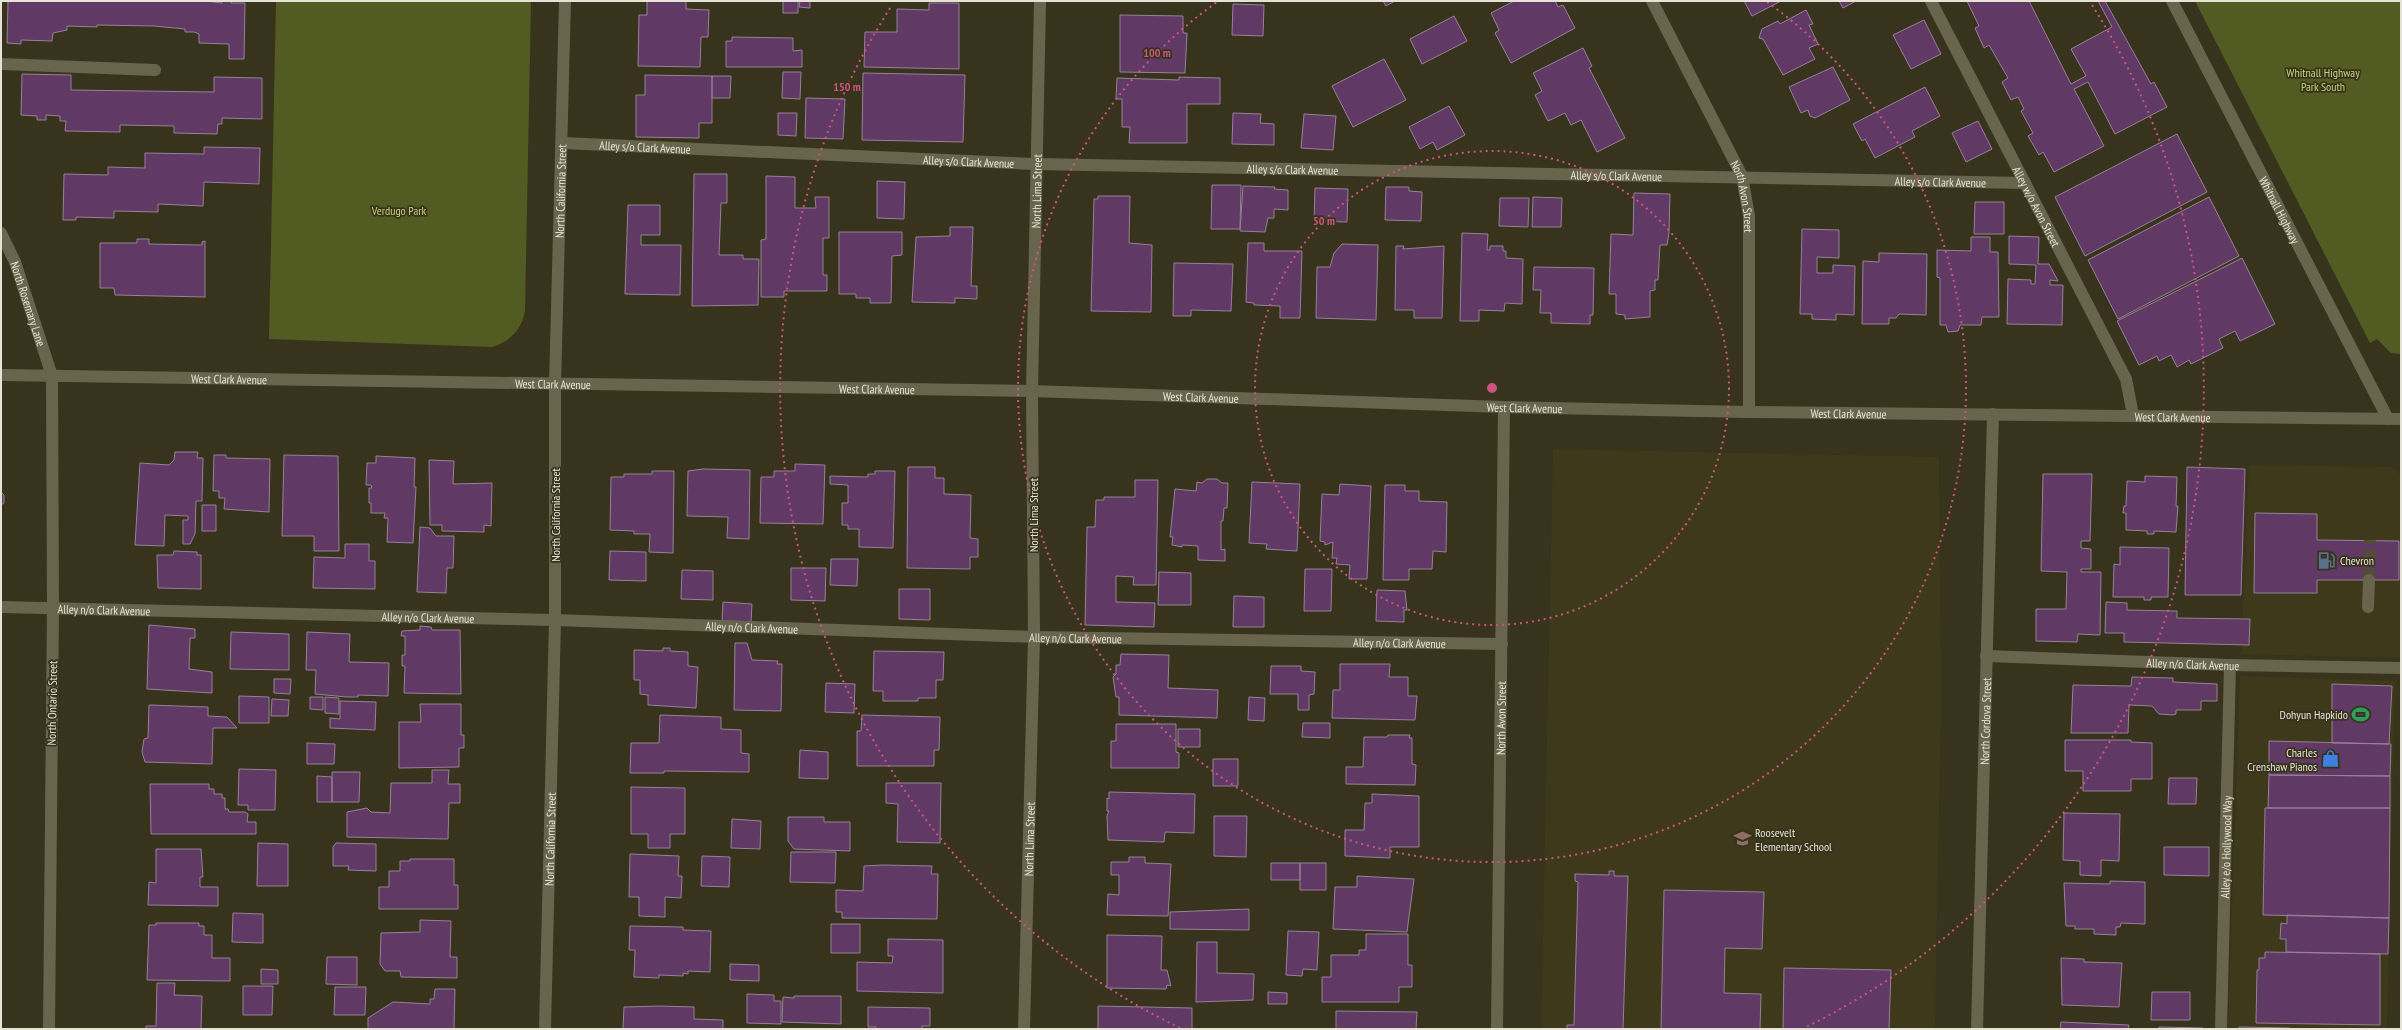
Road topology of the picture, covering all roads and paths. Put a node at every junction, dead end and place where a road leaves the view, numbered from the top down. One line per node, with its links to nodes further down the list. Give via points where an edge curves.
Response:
1 (564, 1): 8 (street, North California Street)
2 (1040, 1): 9 (street, North Lima Street)
3 (1652, 1): 10 (street, North Avon Street)
4 (1931, 1): 11 (street, Alley w/o Avon Street)
5 (2172, 1): 21 (street, Whitnall Highway)
6 (1, 64): 7 (street)
7 (155, 70)
8 (563, 143): 9 (street, Alley s/o Clark Avenue); 15 (street, North California Street)
9 (1035, 164): 10 (street, Alley s/o Clark Avenue); 16 (street, North Lima Street)
10 (1742, 176): 11 (street, Alley s/o Clark Avenue); 18 (street, North Avon Street, via 1750,216)
11 (2024, 183): 20 (street, Alley w/o Avon Street, via 2126,379)
12 (1, 233): 14 (street, North Rosemary Lane, via 15,262)
13 (1, 375): 14 (street, West Clark Avenue)
14 (52, 376): 15 (street, West Clark Avenue); 25 (street, North Ontario Street)
15 (555, 385): 16 (street, West Clark Avenue); 27 (street, North California Street)
16 (1032, 391): 17 (street, West Clark Avenue); 28 (street, North Lima Street)
17 (1504, 407): 18 (street, West Clark Avenue); 29 (street, North Avon Street)
18 (1749, 412): 19 (street, West Clark Avenue)
19 (1993, 414): 20 (street, West Clark Avenue); 30 (street, North Cordova Street)
20 (2133, 415): 21 (street, West Clark Avenue)
21 (2388, 419): 22 (street, West Clark Avenue)
22 (2401, 419)
23 (2369, 580): 26 (street)
24 (1, 607): 25 (street, Alley n/o Clark Avenue)
25 (53, 607): 27 (street, Alley n/o Clark Avenue); 33 (street, North Ontario Street)
26 (2368, 607)
27 (555, 620): 28 (street, Alley n/o Clark Avenue); 34 (street, North California Street)
28 (1034, 637): 29 (street, Alley n/o Clark Avenue); 35 (street, North Lima Street)
29 (1502, 644): 36 (street, North Avon Street)
30 (1986, 656): 31 (street, Alley n/o Clark Avenue); 37 (street, North Cordova Street)
31 (2230, 665): 32 (street, Alley n/o Clark Avenue); 38 (street, Alley e/o Hollywood Way)
32 (2401, 668)
33 (49, 1029)
34 (545, 1029)
35 (1024, 1029)
36 (1497, 1029)
37 (1977, 1029)
38 (2221, 1029)

